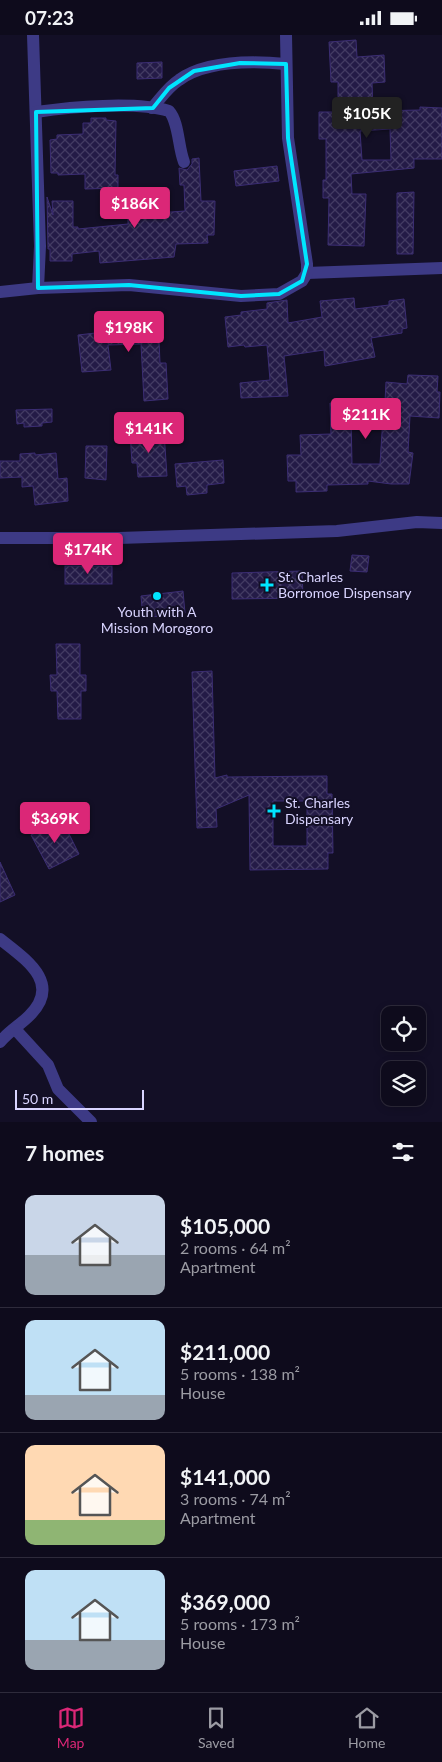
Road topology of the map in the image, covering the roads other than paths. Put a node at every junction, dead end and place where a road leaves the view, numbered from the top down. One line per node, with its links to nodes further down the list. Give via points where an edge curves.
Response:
1 (33, 35): 5 (street)
2 (286, 35): 3 (street)
3 (286, 64): 4 (street, via 240,63 194,71 169,88); 8 (street, via 288,138)
4 (152, 108): 5 (street, via 65,108); 6 (street, via 172,114)
5 (36, 112): 9 (street)
6 (184, 161)
7 (442, 267): 8 (street)
8 (307, 273): 9 (street, via 302,281 279,294 241,296 129,285)
9 (38, 288): 10 (street)
10 (0, 292)
11 (442, 523): 12 (street, via 417,522 337,531 128,538)
12 (0, 538)
13 (0, 939): 14 (street, via 24,957 42,983 37,1007)
14 (15, 1029): 15 (street); 16 (street, via 48,1065 58,1089)
15 (0, 1042)
16 (91, 1122)

